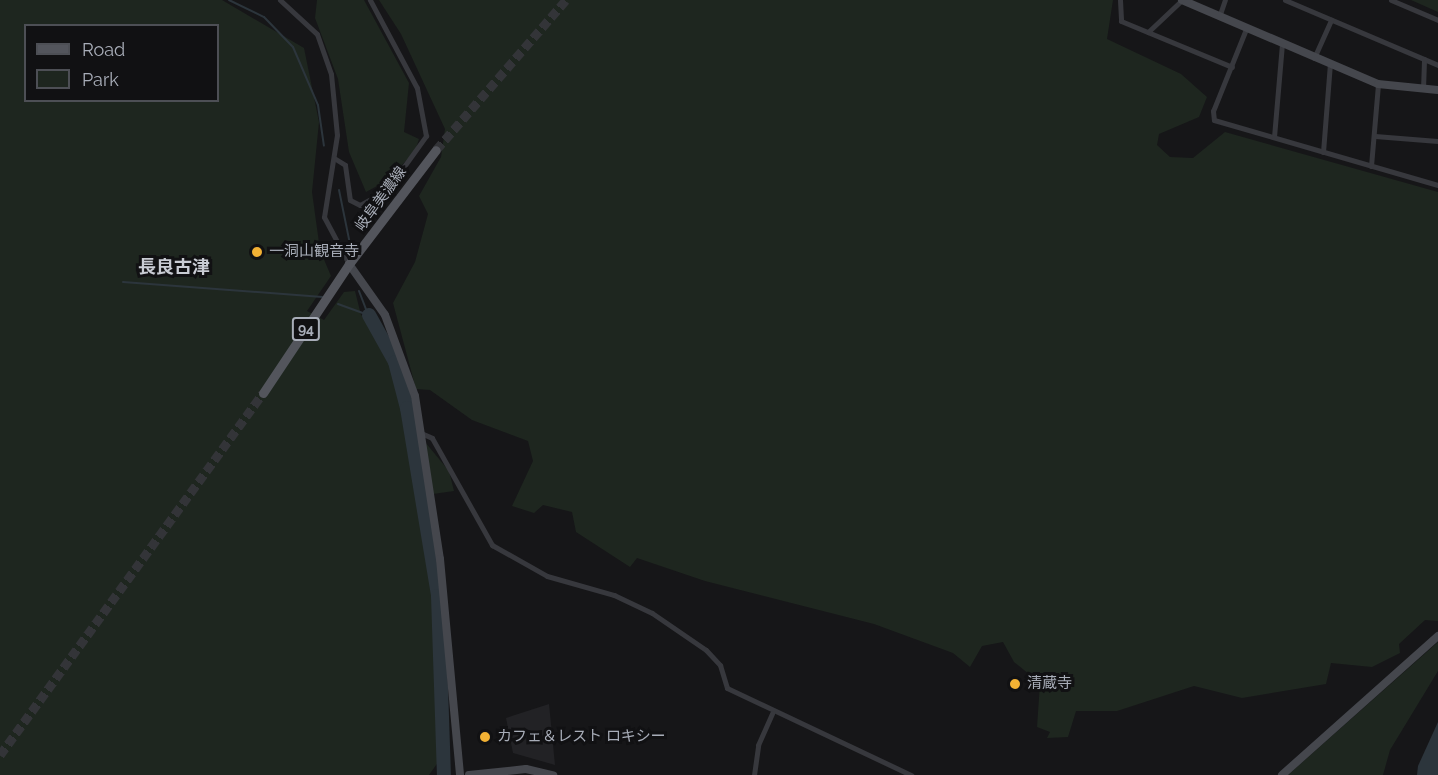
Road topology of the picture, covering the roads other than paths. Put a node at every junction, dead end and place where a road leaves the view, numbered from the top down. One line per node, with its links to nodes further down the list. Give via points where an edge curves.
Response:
1 (280, 0): 27 (street, via 317,34 326,53 337,115)
2 (370, 0): 27 (street, via 417,88 426,136 387,190 360,205 350,200 345,165)
3 (1120, 0): 12 (street, via 1121,21)
4 (1182, 0): 8 (street); 12 (street)
5 (1225, 0): 8 (street)
6 (1285, 0): 9 (street)
7 (1391, 0): 10 (street)
8 (1219, 18): 11 (street)
9 (1331, 20): 14 (street); 15 (street)
10 (1438, 20)
11 (1246, 29): 13 (street); 18 (street)
12 (1148, 32): 18 (street)
13 (1282, 44): 14 (street); 23 (street)
14 (1314, 58): 16 (street)
15 (1424, 59): 17 (street); 20 (street)
16 (1330, 64): 19 (street); 26 (street)
17 (1438, 65)
18 (1232, 67): 23 (street, via 1213,111 1214,120)
19 (1378, 84): 20 (street); 22 (street)
20 (1423, 89): 21 (street)
21 (1438, 90)
22 (1375, 135): 24 (street); 28 (street)
23 (1274, 137): 26 (street)
24 (1438, 141)
25 (436, 150): 30 (main road, 岐阜美濃線 / 94)
26 (1323, 152): 28 (street)
27 (334, 158): 30 (street, via 324,217)
28 (1371, 166): 29 (street)
29 (1438, 185)
30 (349, 264): 31 (main road, 94); 32 (street, via 385,315 412,384)
31 (263, 393)
32 (419, 433): 34 (street, via 432,438 492,545 547,576 614,595 682,631 720,665 727,688); 35 (street, via 440,559)
33 (1438, 636): 40 (street)
34 (772, 713): 38 (street, via 758,745); 39 (street)
35 (460, 775)
36 (469, 775): 37 (street, via 526,770)
37 (553, 775)
38 (754, 775)
39 (911, 775)
40 (1282, 775)

